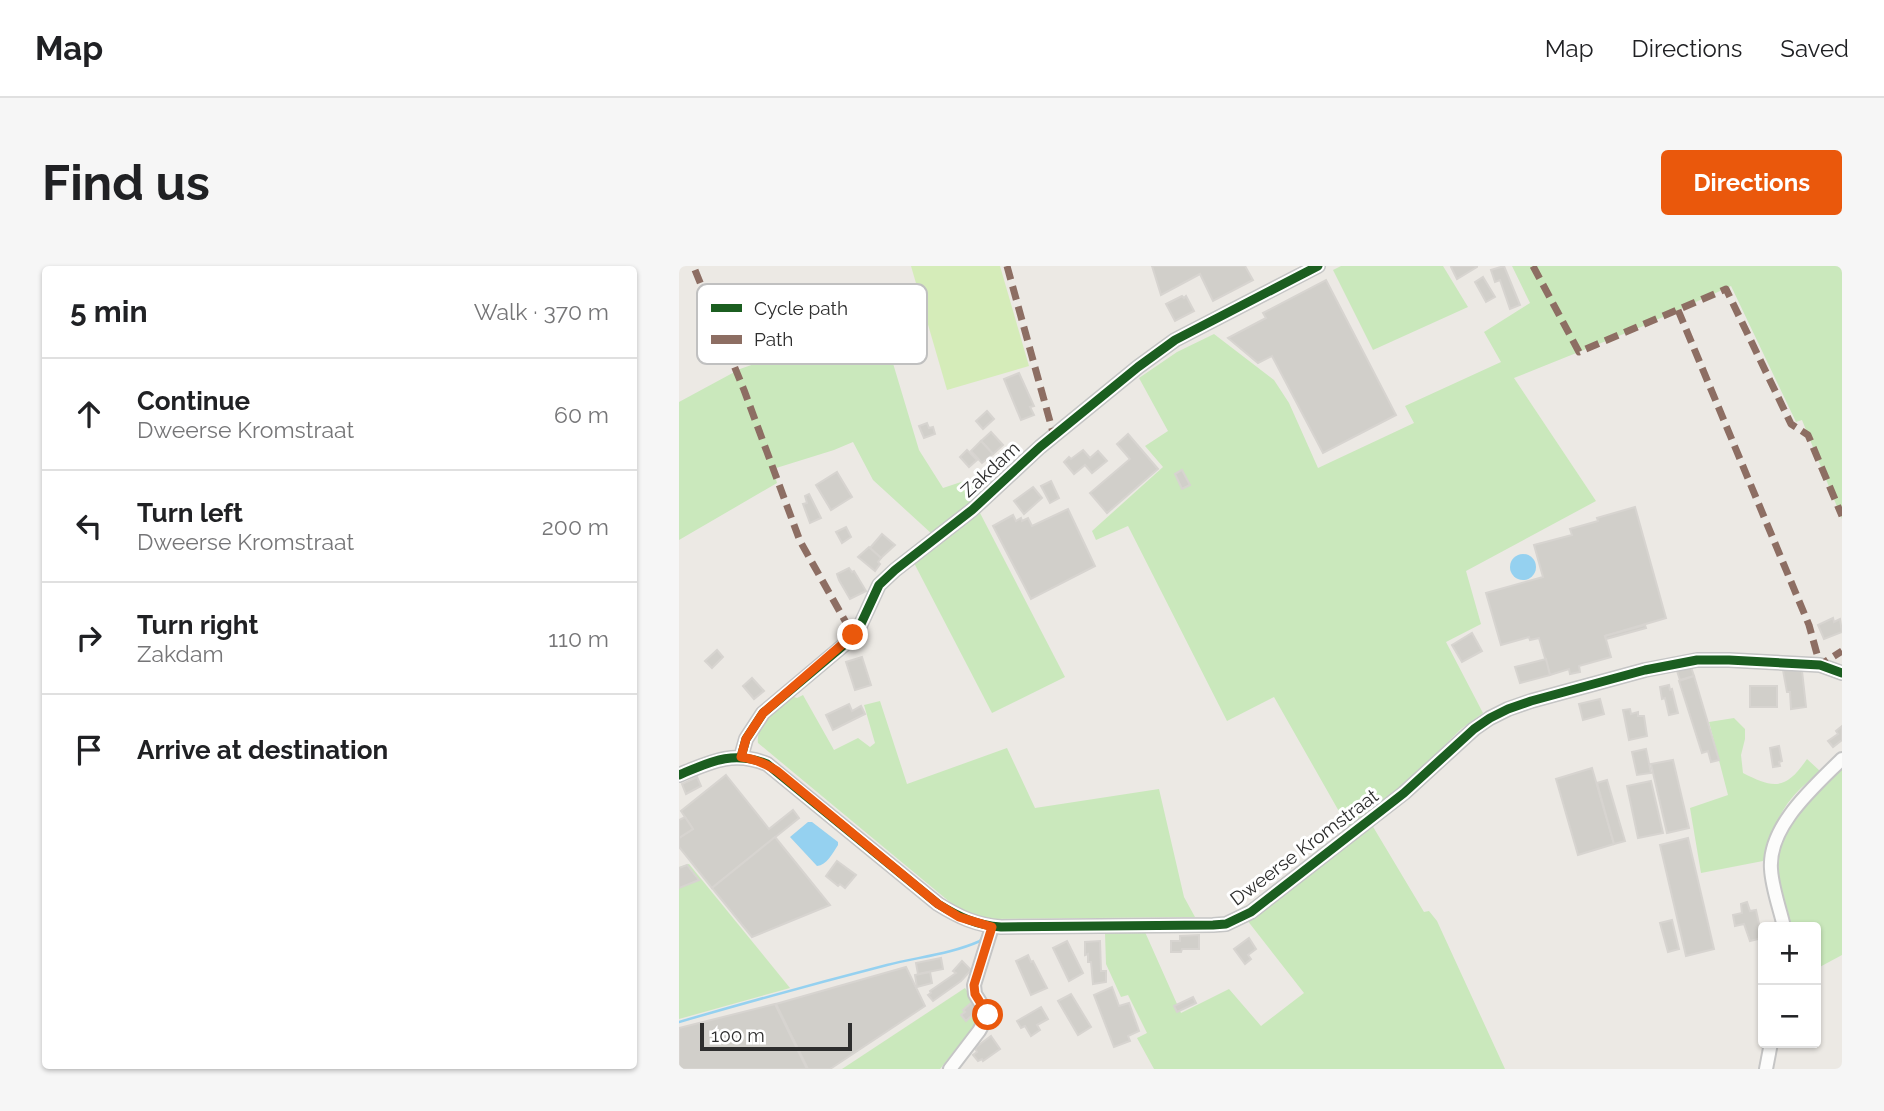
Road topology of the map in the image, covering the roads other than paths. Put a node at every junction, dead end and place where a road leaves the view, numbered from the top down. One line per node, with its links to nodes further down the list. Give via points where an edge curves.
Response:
1 (1318, 266): 3 (street, Zakdam, via 1175,340 903,563 879,585 851,639 763,713 746,739)
2 (1842, 673): 7 (street, Dweerse Kromstraat, via 1820,665 1697,660 1508,709 1474,729 1393,802 1251,912 1226,924)
3 (741, 757): 5 (street); 7 (street, Dweerse Kromstraat, via 777,771 938,904 959,917)
4 (1842, 759): 6 (street, via 1792,811 1774,848 1771,870)
5 (679, 775)
6 (1783, 922)
7 (992, 927): 9 (street, via 974,985 988,1015)
8 (1770, 1048): 10 (street)
9 (950, 1069)
10 (1766, 1069)

